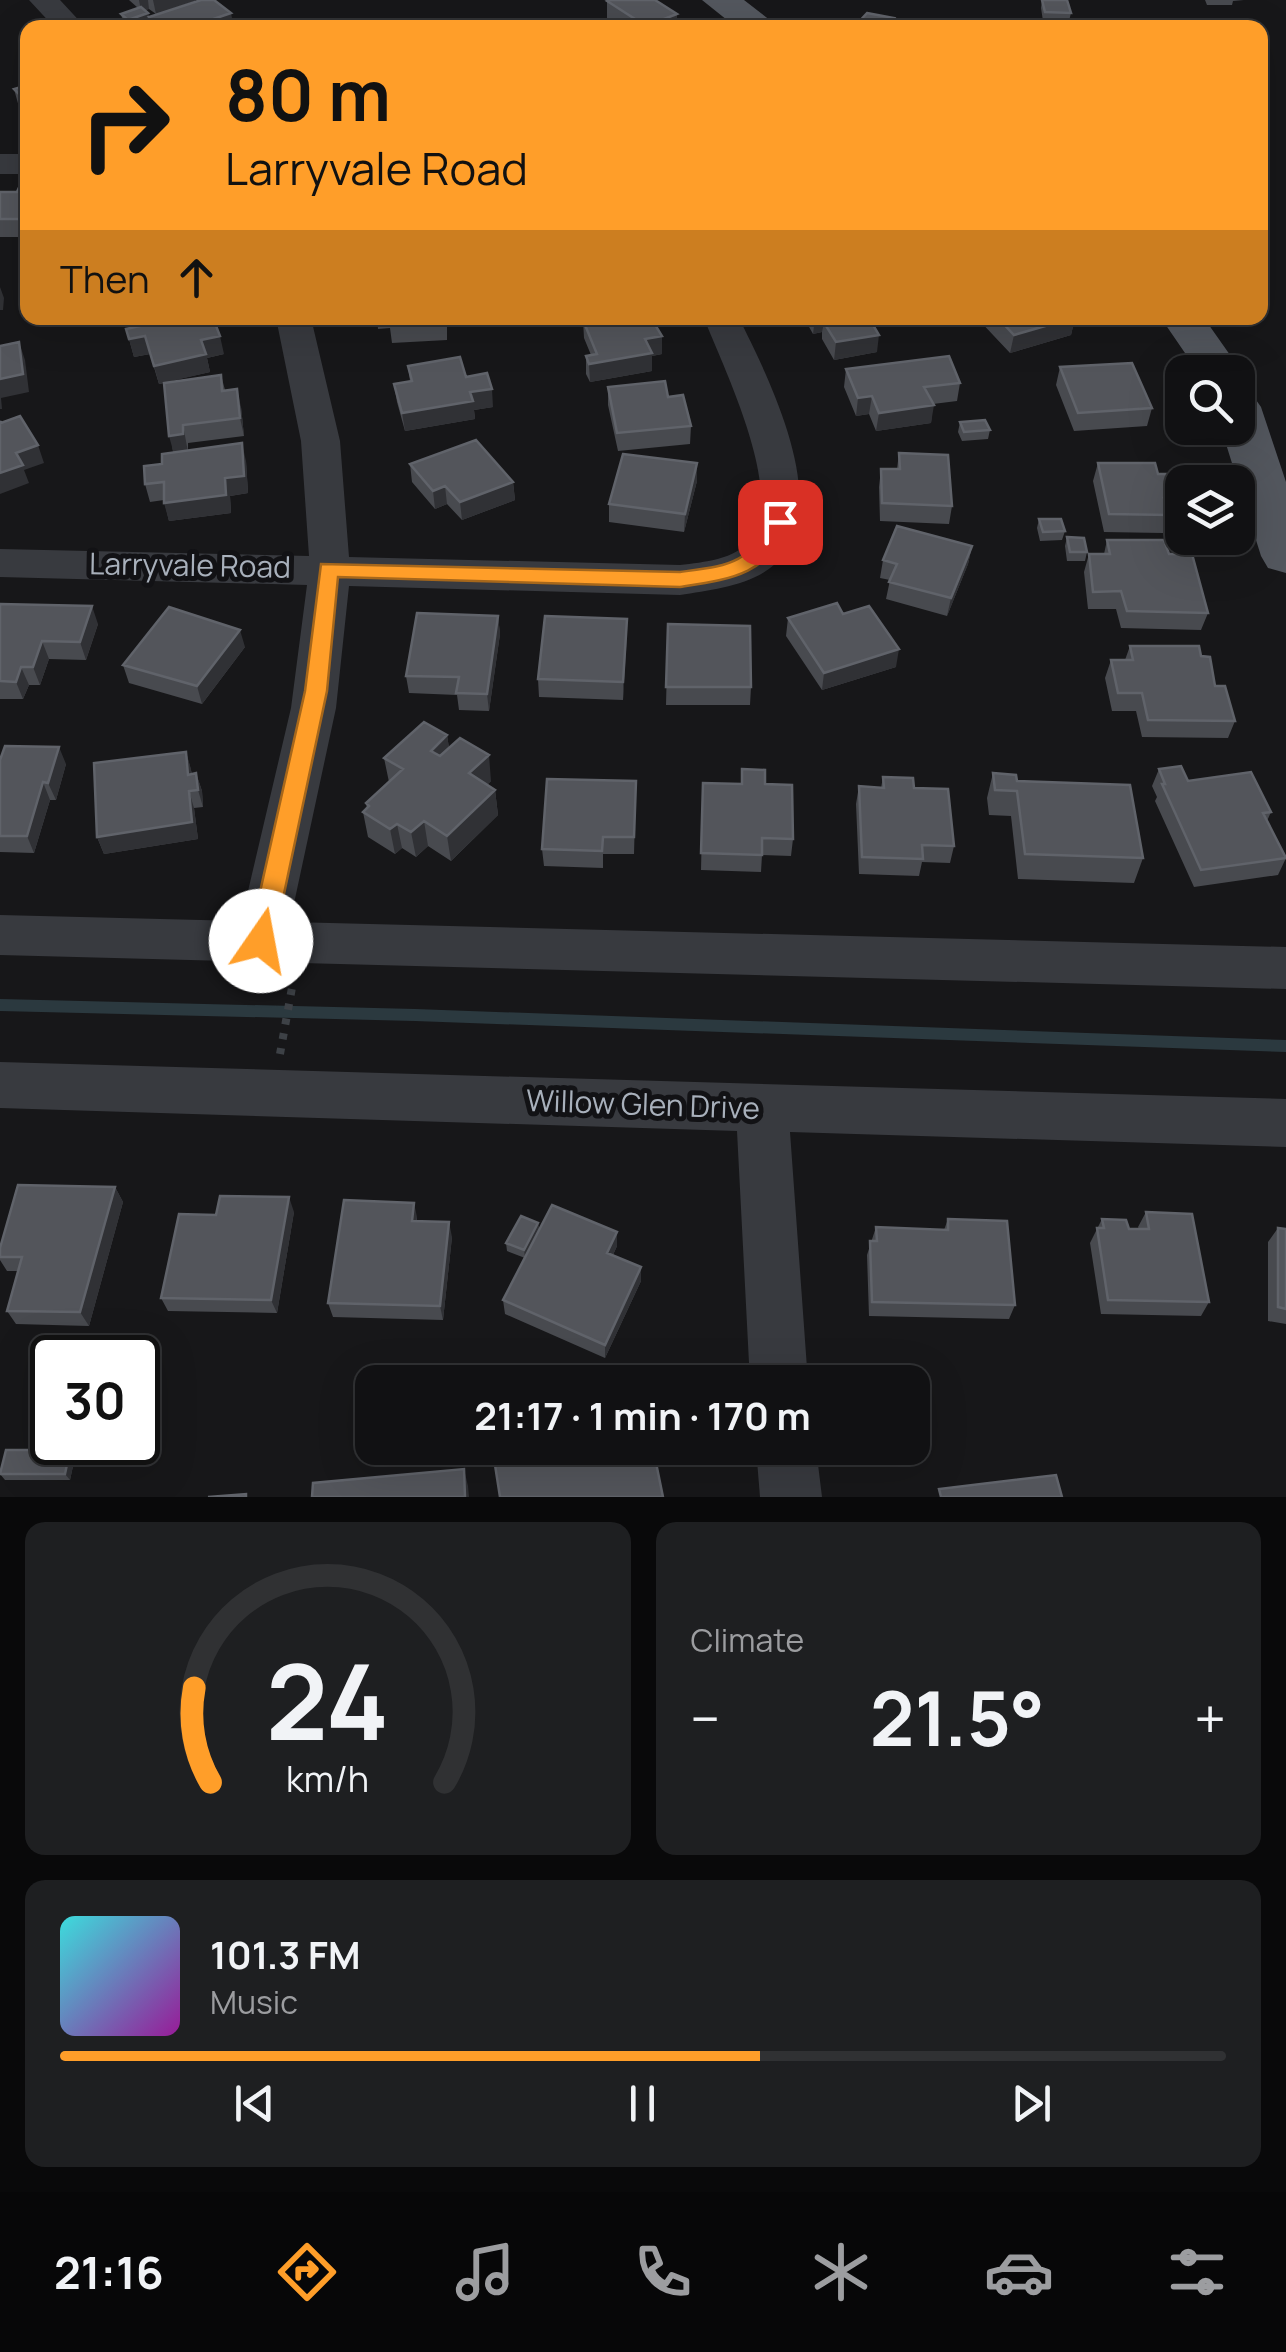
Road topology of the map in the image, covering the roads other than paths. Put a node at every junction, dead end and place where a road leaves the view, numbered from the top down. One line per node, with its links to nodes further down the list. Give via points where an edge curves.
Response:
1 (43, 0): 3 (street)
2 (720, 0): 4 (main road)
3 (64, 20)
4 (750, 20)
5 (295, 325): 13 (street, via 320,430)
6 (724, 325): 13 (street, Larryvale Road, via 753,391 782,495 772,542 750,563 680,580)
7 (1187, 325): 8 (main road)
8 (1208, 355)
9 (1255, 442): 10 (main road)
10 (1274, 482): 11 (main road)
11 (1286, 556)
12 (0, 563): 13 (street, Larryvale Road)
13 (329, 569): 15 (street, via 316,691)
14 (0, 936): 15 (street)
15 (261, 941): 16 (street)
16 (1286, 968)
17 (0, 1085): 18 (street, Willow Glen Drive)
18 (762, 1109): 19 (street, Willow Glen Drive); 20 (street)
19 (1286, 1123)
20 (778, 1365)
21 (787, 1465): 22 (street)
22 (790, 1497)

